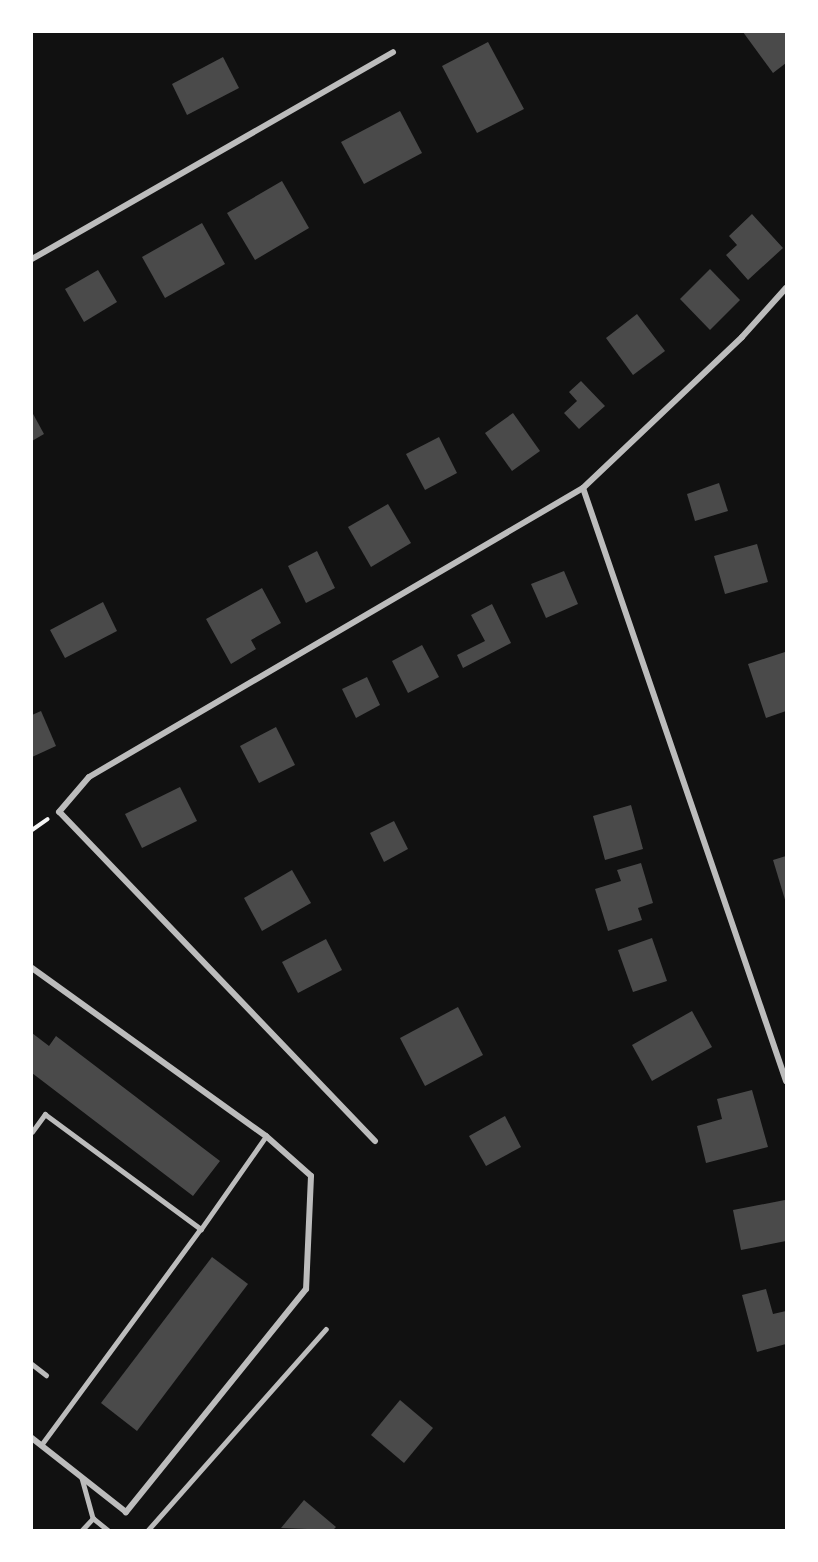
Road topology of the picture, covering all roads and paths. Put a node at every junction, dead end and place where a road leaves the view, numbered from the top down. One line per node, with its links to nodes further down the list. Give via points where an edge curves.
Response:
1 (393, 52): 2 (street)
2 (32, 259)
3 (786, 288): 4 (street, via 742,337)
4 (583, 488): 6 (street); 9 (street, via 88,777 59,812)
5 (32, 968): 8 (street)
6 (786, 1081)
7 (32, 1132): 10 (lane, via 45,1114)
8 (266, 1136): 10 (lane); 16 (street, via 311,1176 306,1289 126,1512)
9 (375, 1141)
10 (201, 1228): 15 (lane)
11 (326, 1329): 20 (lane)
12 (32, 1364): 13 (lane)
13 (46, 1375)
14 (32, 1438): 15 (street)
15 (42, 1445): 16 (street)
16 (82, 1478): 17 (lane)
17 (93, 1518): 18 (lane); 19 (lane)
18 (82, 1530)
19 (108, 1530)
20 (148, 1530)

